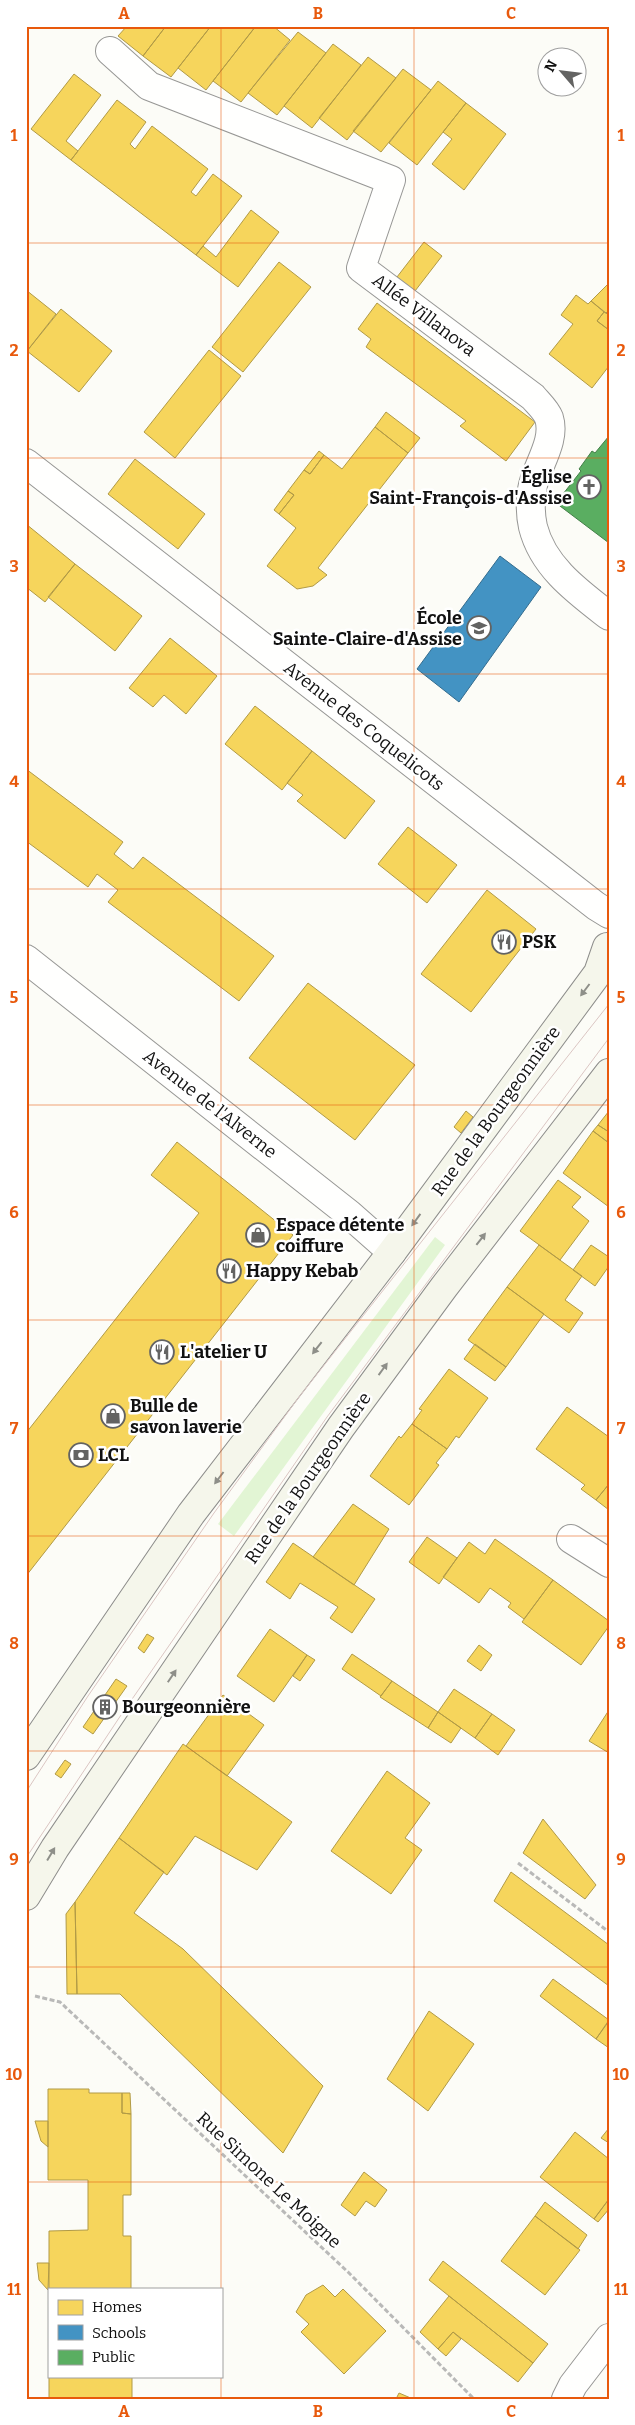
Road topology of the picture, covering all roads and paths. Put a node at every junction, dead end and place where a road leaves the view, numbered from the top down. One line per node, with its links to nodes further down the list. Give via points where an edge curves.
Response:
1 (110, 51): 3 (street, Allée Villanova, via 149,86 391,180 361,268 533,396 542,407 549,417 551,434 533,485 533,526 550,564 569,585)
2 (26, 463): 4 (street, Avenue des Coquelicots)
3 (609, 616)
4 (609, 914)
5 (608, 946): 8 (street, Rue de la Bourgeonnière, one-way to 8, via 598,973)
6 (26, 959): 8 (street, Avenue de l'Alverne, via 349,1214)
7 (609, 1073): 13 (street, Rue de la Bourgeonnière, one-way to 7, via 55,1848 341,1427)
8 (392, 1252): 11 (street, Rue de la Bourgeonnière, one-way to 11, via 191,1514)
9 (571, 1539): 10 (street)
10 (609, 1563)
11 (26, 1756)
12 (518, 1863): 14 (path)
13 (26, 1896)
14 (609, 1932)
15 (35, 1996): 17 (path, Rue Simone Le Moigne, via 60,2002 349,2273)
16 (609, 2338): 18 (street)
17 (474, 2399)
18 (566, 2399)

